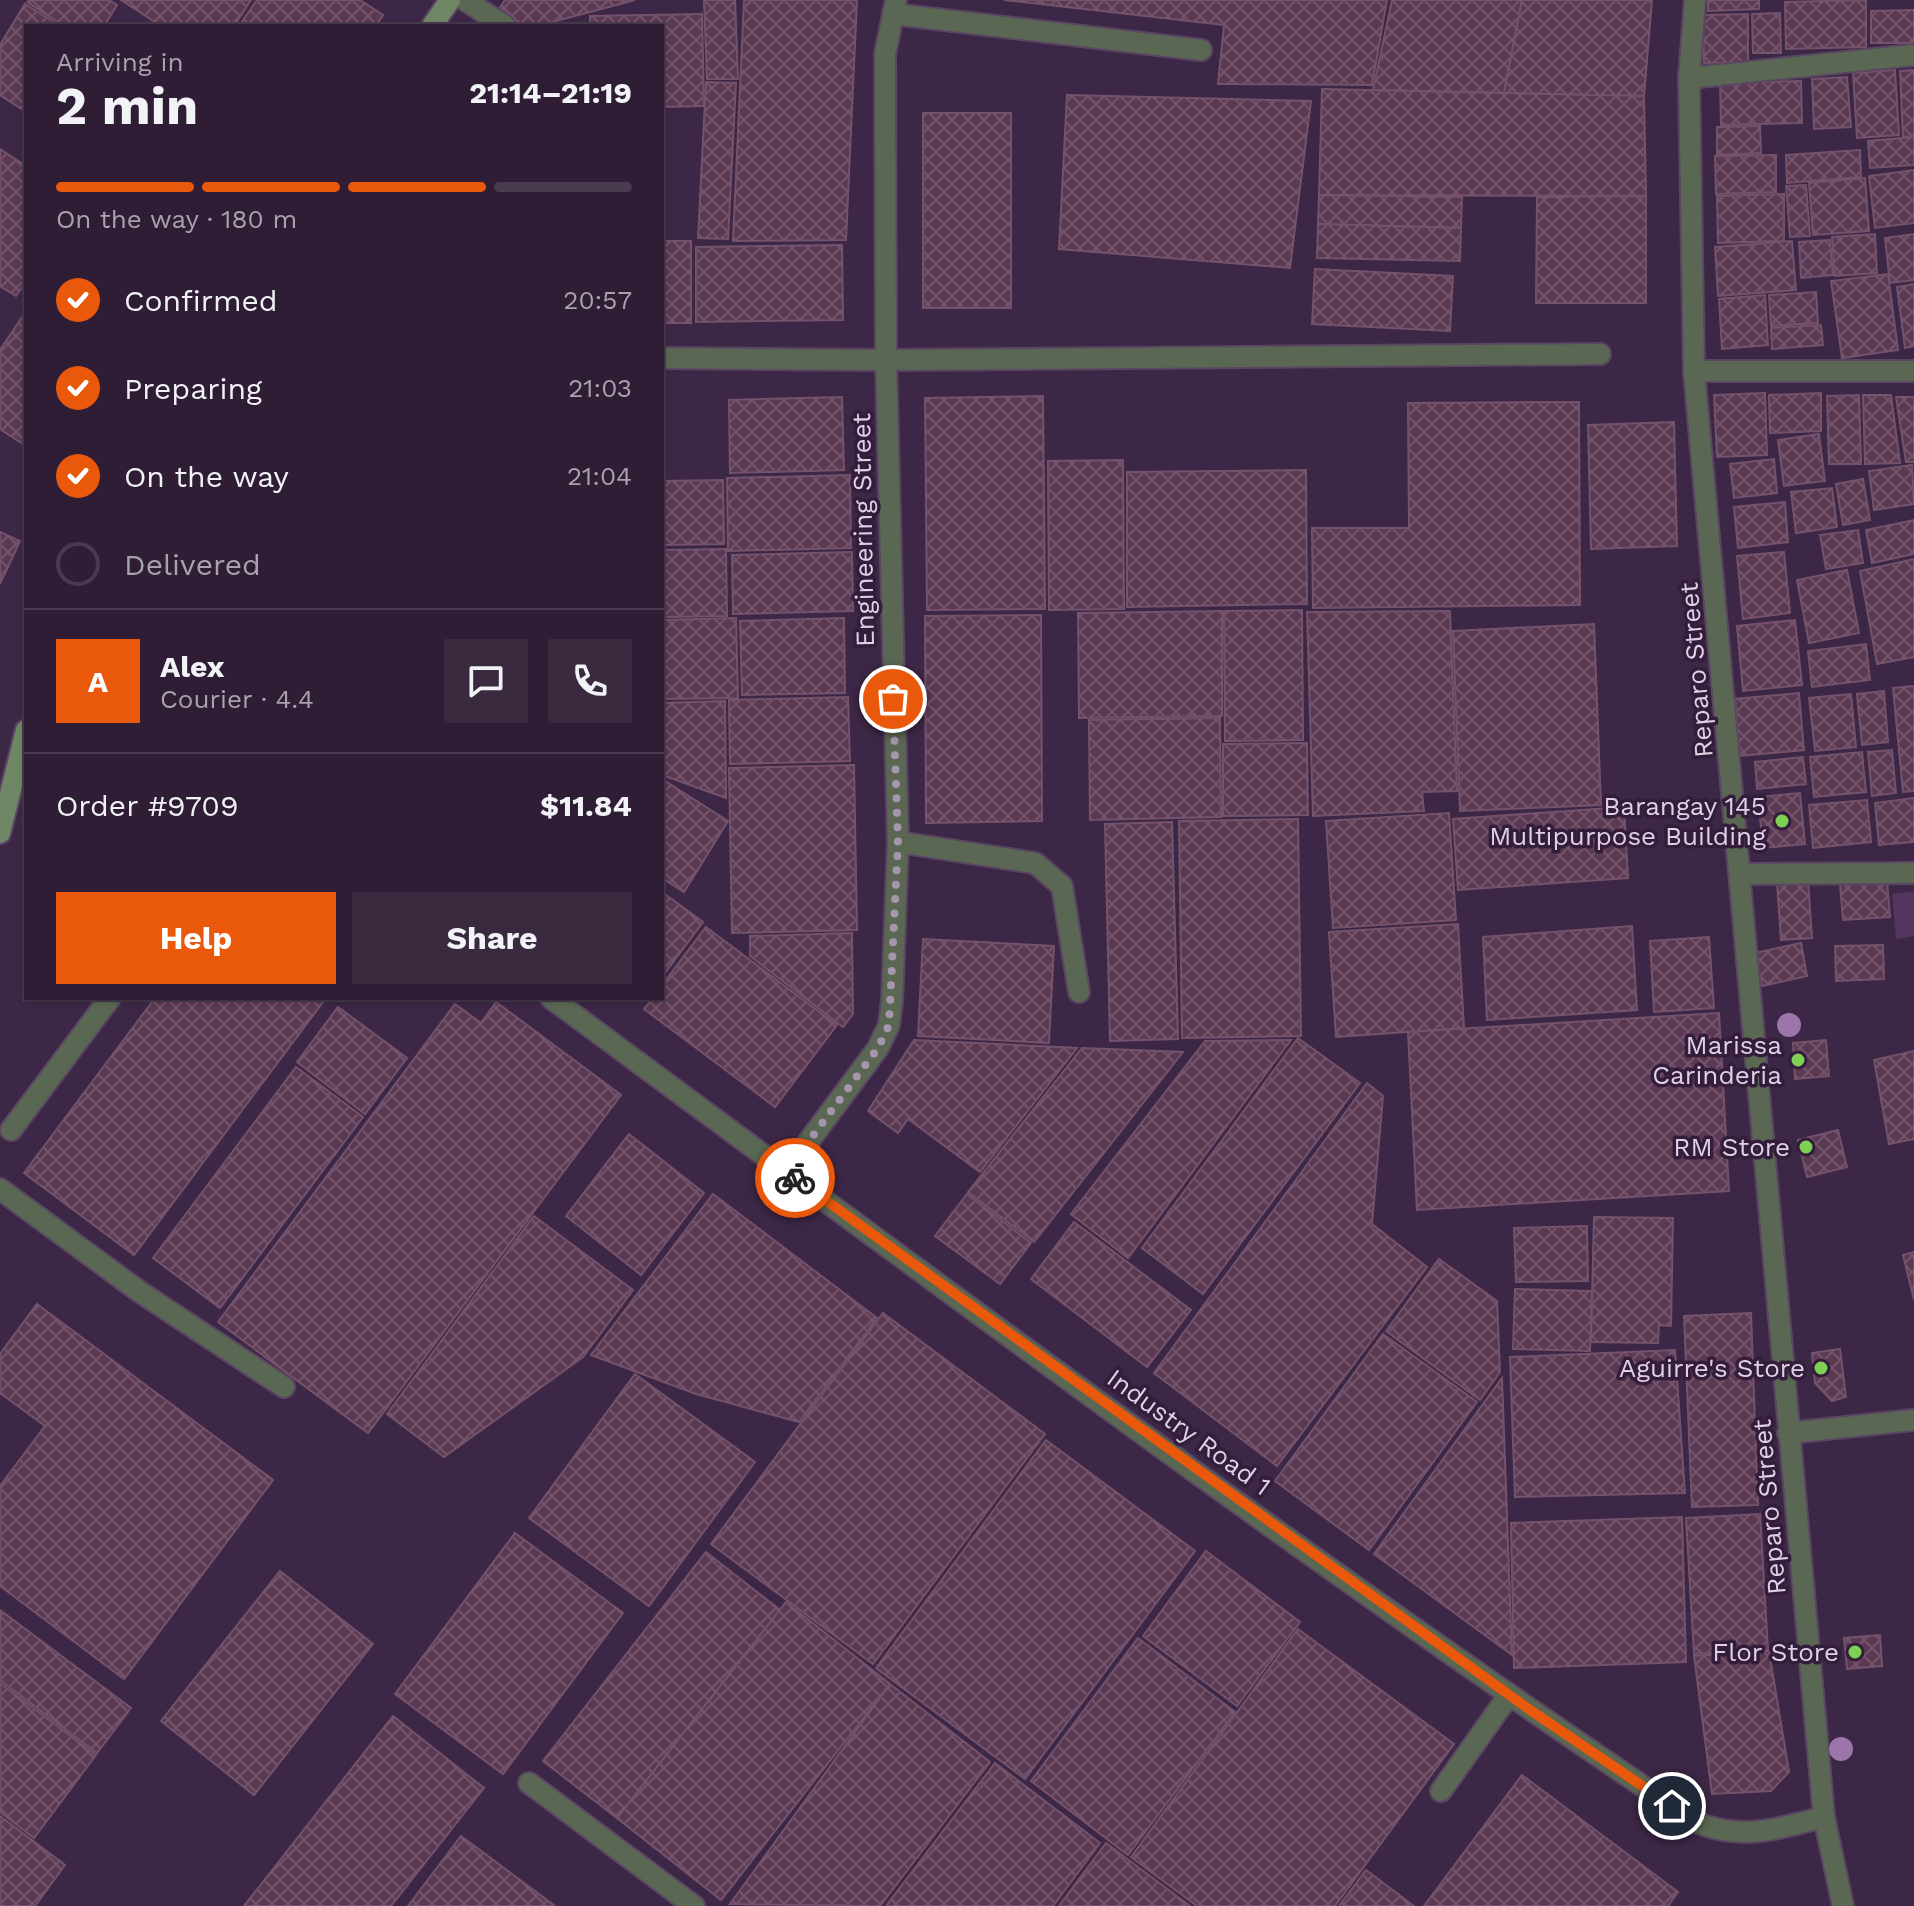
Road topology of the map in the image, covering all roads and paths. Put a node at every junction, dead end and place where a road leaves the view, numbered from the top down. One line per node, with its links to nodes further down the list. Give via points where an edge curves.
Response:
1 (450, 0): 5 (main road)
2 (465, 0): 6 (street)
3 (1695, 0): 9 (street, Reparo Street)
4 (895, 7): 7 (street); 12 (street, Engineering Street, via 885,54)
5 (433, 24)
6 (502, 24)
7 (1201, 50)
8 (1914, 55): 9 (street)
9 (1689, 78): 13 (street, Reparo Street)
10 (1600, 354): 12 (street)
11 (664, 358): 12 (street)
12 (886, 360): 18 (street, Engineering Street)
13 (1694, 371): 14 (street); 20 (street, Reparo Street)
14 (1914, 371)
15 (24, 735): 16 (main road)
16 (6, 780): 17 (main road)
17 (0, 833)
18 (898, 842): 21 (street, via 1035,863 1062,886); 25 (street, Engineering Street, via 889,1025 878,1048)
19 (1914, 873): 20 (street)
20 (1742, 874): 29 (street, Reparo Street)
21 (1079, 992)
22 (108, 1000): 24 (street)
23 (554, 1000): 25 (street, Industry Road 1)
24 (11, 1130)
25 (786, 1172): 30 (street, Industry Road 1)
26 (0, 1189): 27 (street, via 140,1292)
27 (284, 1387)
28 (1914, 1420): 29 (street)
29 (1788, 1433): 33 (street, Reparo Street)
30 (1509, 1695): 32 (street); 33 (street, Industry Road 1, via 1714,1830 1746,1835)
31 (529, 1783): 34 (street)
32 (1441, 1791)
33 (1824, 1817): 35 (street, Reparo Street)
34 (694, 1906)
35 (1843, 1906)

